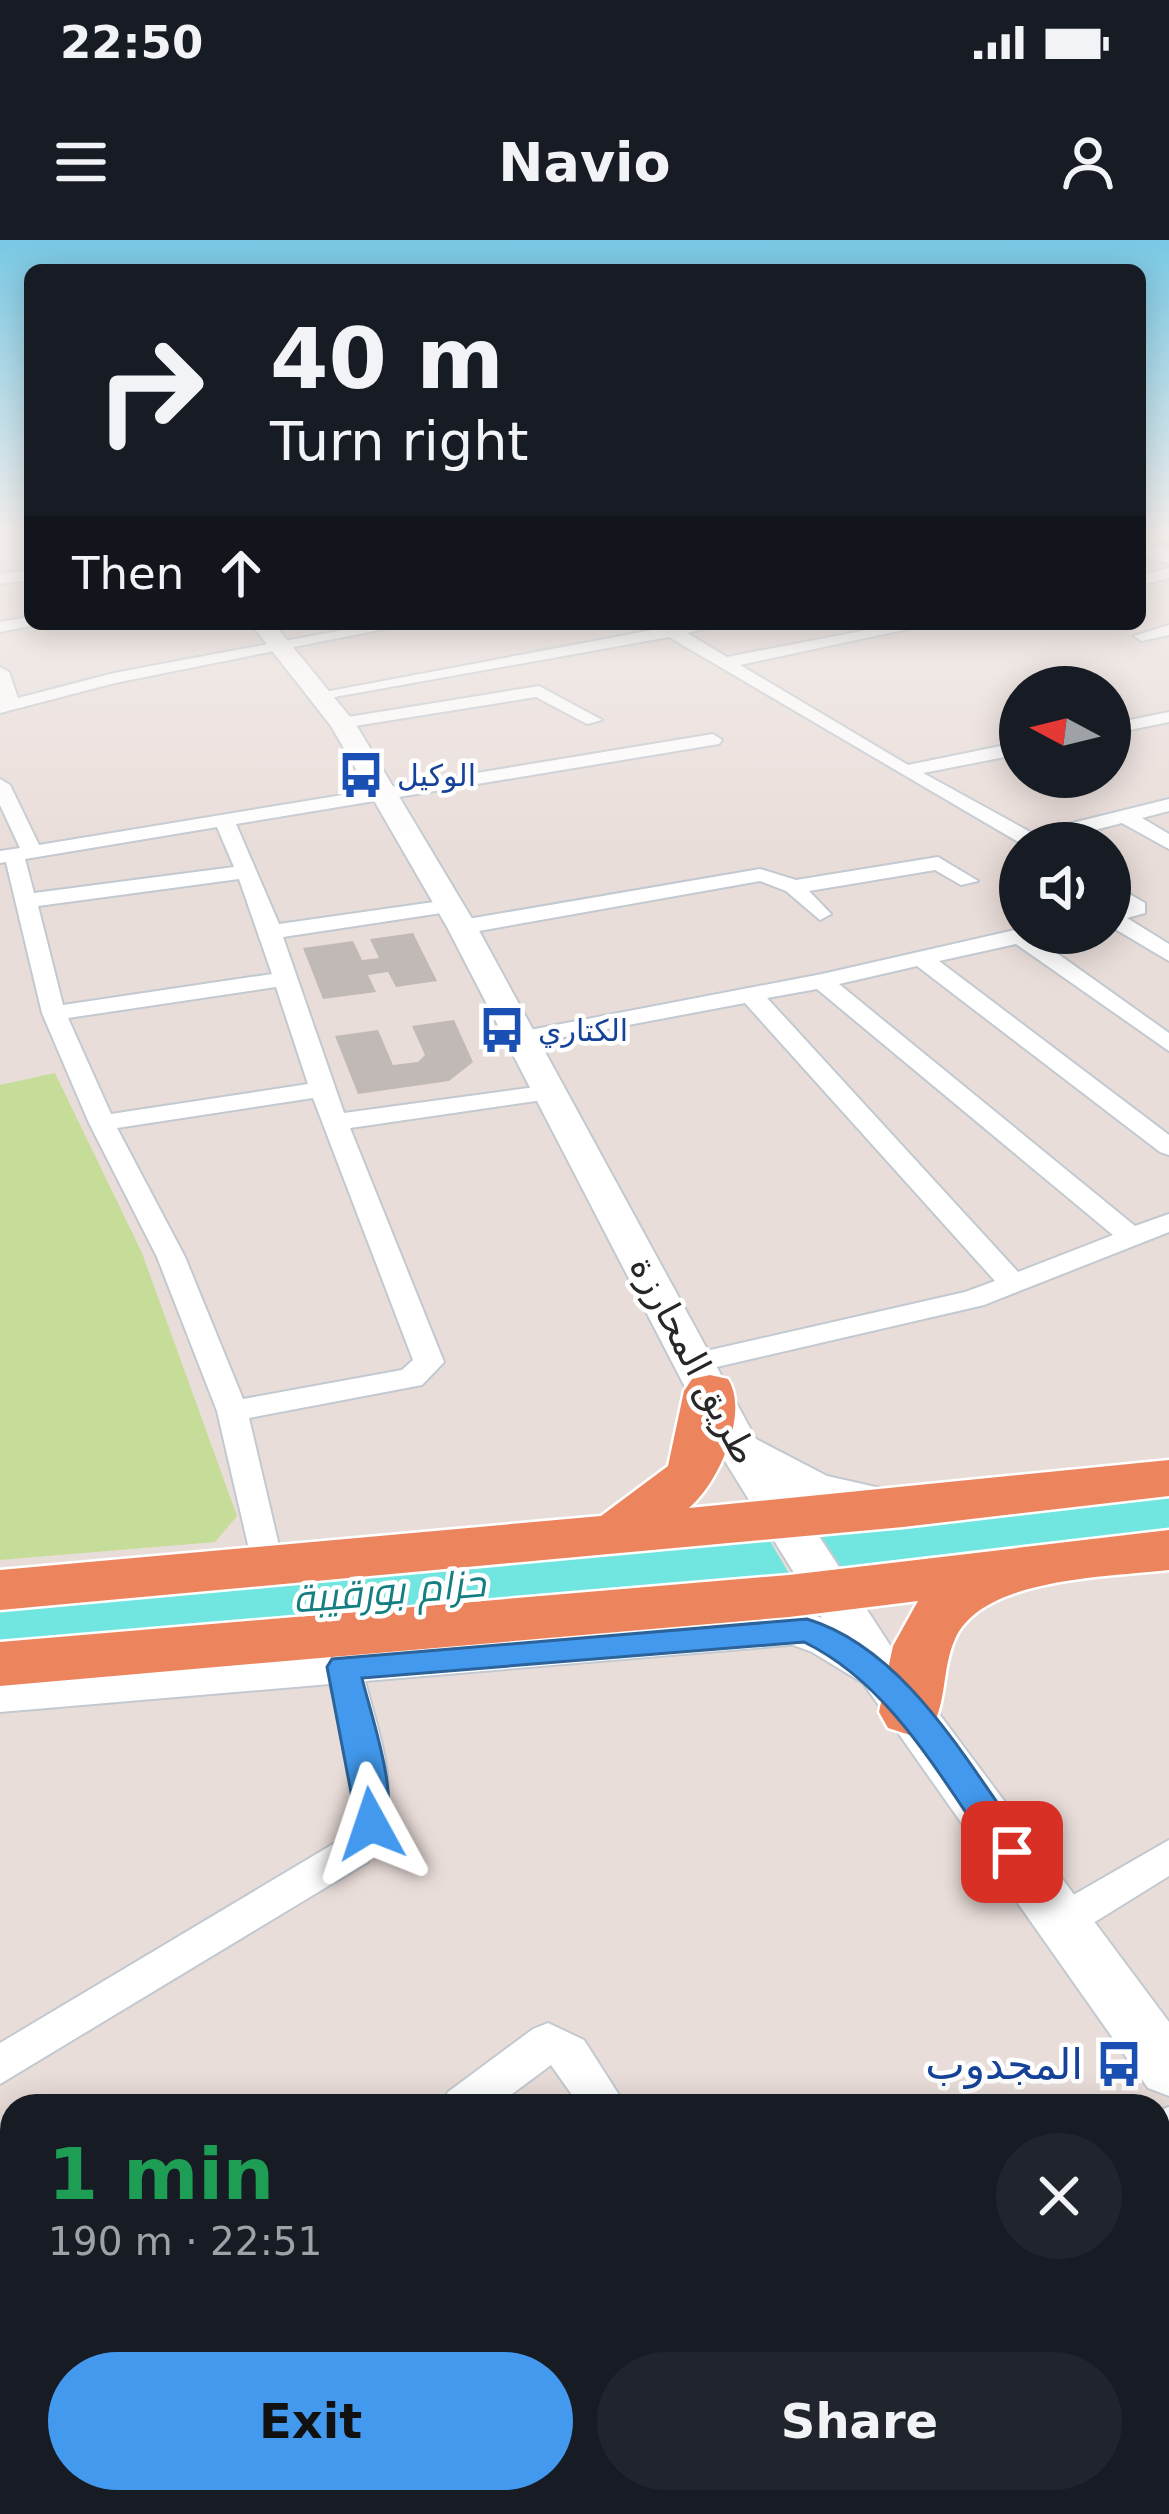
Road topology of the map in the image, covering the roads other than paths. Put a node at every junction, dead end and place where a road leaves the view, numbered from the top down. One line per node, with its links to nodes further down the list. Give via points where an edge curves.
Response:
1 (246, 642): 9 (street)
2 (277, 642): 8 (main road, طريق المحارزة)
3 (593, 642): 8 (street)
4 (690, 642): 6 (street)
5 (828, 642): 6 (street)
6 (723, 663): 16 (street)
7 (0, 672): 9 (street)
8 (318, 695): 12 (main road, طريق المحارزة)
9 (6, 706)
10 (1169, 717): 13 (street)
11 (592, 720): 12 (street, via 539,692)
12 (342, 723): 18 (main road, طريق المحارزة)
13 (1131, 725)
14 (713, 740): 18 (street)
15 (999, 752): 16 (street)
16 (905, 771): 23 (street)
17 (0, 785): 25 (street)
18 (379, 794): 21 (street); 31 (main road, طريق المحارزة)
19 (1169, 806): 20 (street)
20 (1125, 816): 22 (street); 24 (street)
21 (224, 819): 25 (street); 26 (street)
22 (1102, 822)
23 (999, 823)
24 (1169, 843)
25 (15, 855): 29 (street)
26 (245, 872): 29 (street); 33 (street)
27 (968, 881): 28 (street, via 928,862)
28 (793, 887): 30 (street); 31 (street, via 760,875)
29 (26, 901): 41 (street)
30 (820, 914)
31 (455, 916): 33 (street); 42 (main road, طريق المحارزة)
32 (1131, 930): 36 (street)
33 (271, 932): 38 (street)
34 (999, 941): 37 (street)
35 (1051, 954): 43 (street)
36 (1169, 954)
37 (922, 959): 39 (street); 48 (street)
38 (285, 980): 41 (street); 44 (street)
39 (822, 981): 40 (street); 50 (street)
40 (752, 995): 42 (street); 51 (street)
41 (54, 1013): 47 (street)
42 (522, 1038): 45 (main road, طريق المحارزة)
43 (1169, 1044)
44 (322, 1089): 46 (street); 47 (street)
45 (550, 1092): 46 (street); 52 (main road, طريق المحارزة)
46 (335, 1122): 53 (street, via 429,1362 411,1378)
47 (102, 1124): 53 (street, via 171,1257)
48 (1169, 1147)
49 (1169, 1222): 50 (street)
50 (1130, 1235): 51 (street)
51 (1012, 1282): 52 (street)
52 (702, 1377): 54 (main road, طريق المحارزة); 58 (highway, via 703,1451 695,1472)
53 (232, 1411): 60 (street)
54 (736, 1445): 56 (main road, via 814,1488); 57 (main road, طريق المحارزة)
55 (1169, 1478): 56 (highway)
56 (903, 1508): 57 (highway)
57 (789, 1524): 58 (highway); 63 (main road, طريق المحارزة)
58 (613, 1534): 60 (highway)
59 (1169, 1550): 61 (highway)
60 (266, 1568): 62 (highway)
61 (1024, 1568): 63 (highway); 66 (highway, via 932,1619)
62 (0, 1589)
63 (819, 1601): 64 (highway, via 724,1601); 65 (street); 66 (main road, طريق المحارزة)
64 (0, 1664)
65 (344, 1667): 67 (street); 70 (street, via 372,1809 354,1851)
66 (899, 1697): 69 (main road, طريق المحارزة)
67 (0, 1699)
68 (1169, 1856): 69 (street)
69 (1063, 1921): 71 (main road, طريق المحارزة)
70 (0, 2065)
71 (1169, 2069)
72 (479, 2094): 73 (street, via 548,2042 569,2053)
73 (596, 2094)

